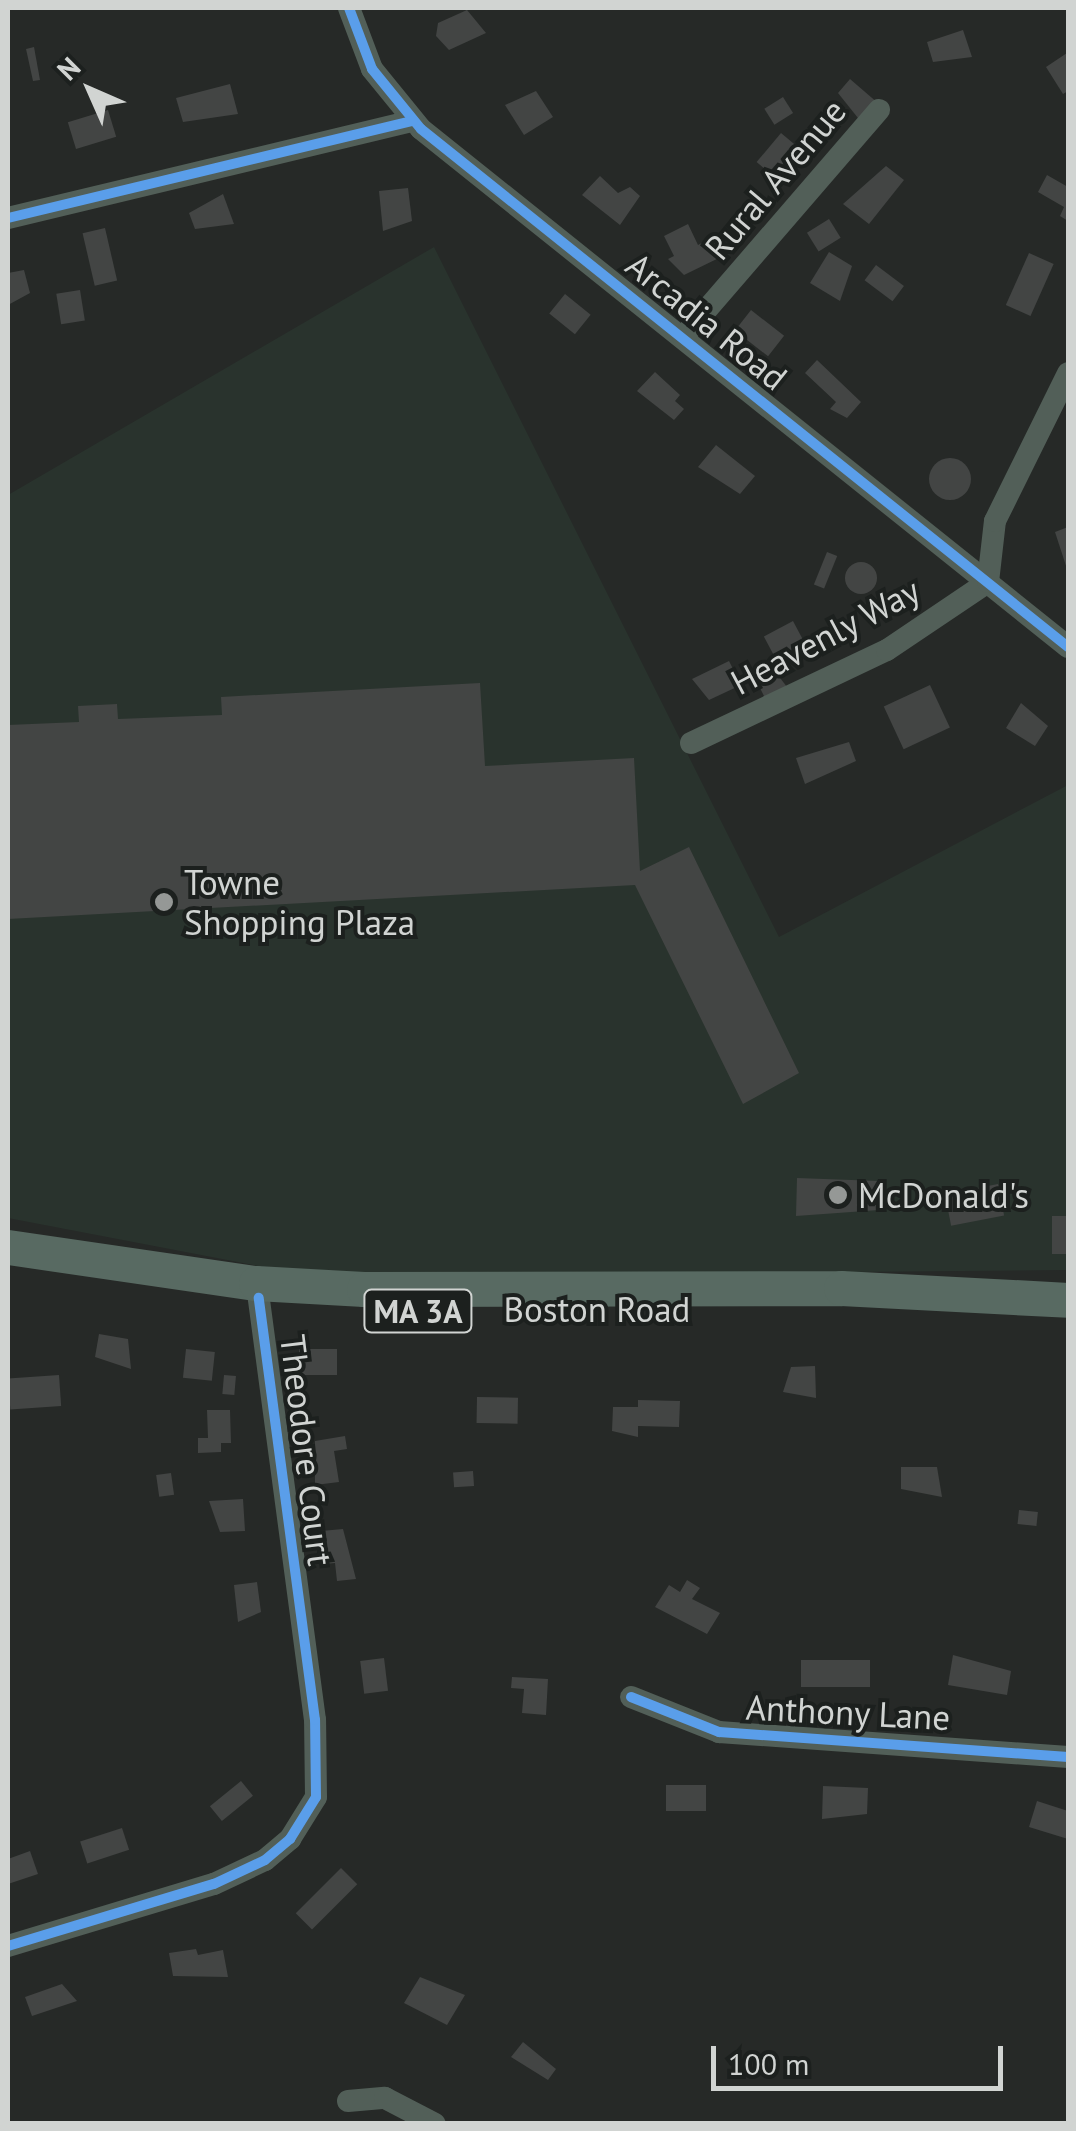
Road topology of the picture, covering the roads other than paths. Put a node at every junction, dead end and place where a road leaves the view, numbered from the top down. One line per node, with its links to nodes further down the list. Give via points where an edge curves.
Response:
1 (349, 8): 3 (street, Arcadia Road, via 372,69)
2 (880, 110): 5 (street, Rural Avenue)
3 (414, 120): 4 (street); 5 (street, Arcadia Road)
4 (8, 218)
5 (683, 336): 7 (street, Arcadia Road)
6 (1068, 373): 7 (street, via 995,521)
7 (988, 582): 8 (street, Arcadia Road); 9 (street, Heavenly Way, via 887,650)
8 (1068, 648)
9 (691, 743)
10 (8, 1248): 11 (main road, Boston Road / MA 3A)
11 (126, 1266): 12 (main road, Boston Road / MA 3A); 13 (main road, Boston Road / MA 3A, via 364,1290 972,1290)
12 (259, 1298): 13 (main road, Boston Road / MA 3A, via 406,1312 978,1309); 17 (street, Theodore Court, via 319,1769 308,1815 290,1839 214,1884)
13 (1011, 1300): 14 (main road, Boston Road / MA 3A)
14 (1068, 1300)
15 (631, 1697): 16 (street, Anthony Lane, via 720,1732)
16 (1068, 1757)
17 (8, 1946)
18 (348, 2101): 19 (street, via 385,2098)
19 (436, 2124)

